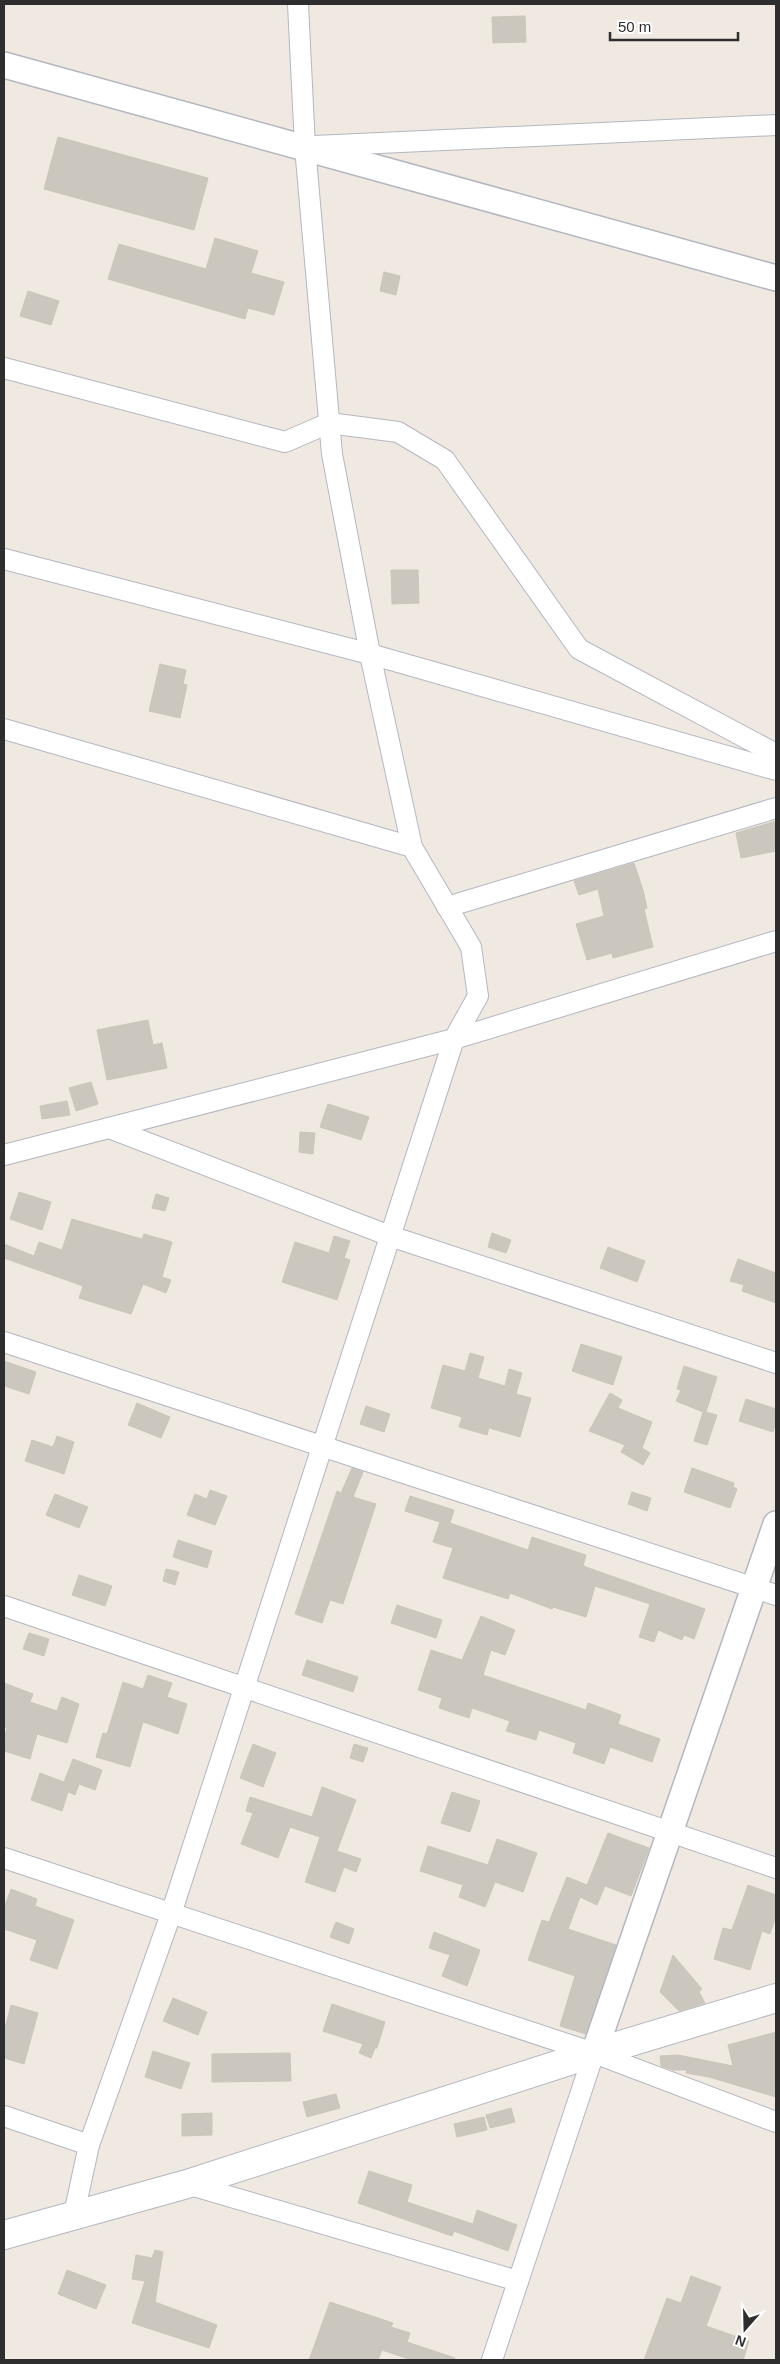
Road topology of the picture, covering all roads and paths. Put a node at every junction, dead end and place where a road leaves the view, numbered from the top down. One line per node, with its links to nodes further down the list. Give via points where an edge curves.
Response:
1 (298, 4): 4 (street)
2 (4, 65): 4 (street)
3 (776, 125): 4 (street)
4 (305, 147): 5 (street); 7 (street)
5 (776, 278)
6 (4, 368): 7 (street, via 285,442)
7 (329, 423): 9 (street); 11 (street, via 398,432 445,460 579,649)
8 (4, 559): 9 (street)
9 (370, 654): 12 (street); 14 (street)
10 (4, 729): 14 (street)
11 (776, 754)
12 (776, 770)
13 (776, 808): 15 (street)
14 (412, 847): 15 (street)
15 (447, 907): 17 (street, via 471,947 478,996)
16 (776, 942): 17 (street)
17 (454, 1039): 18 (street); 20 (street)
18 (108, 1128): 19 (street); 20 (street)
19 (4, 1155)
20 (390, 1236): 22 (street); 23 (street)
21 (4, 1342): 23 (street)
22 (776, 1363)
23 (323, 1445): 25 (street); 27 (street)
24 (776, 1524): 25 (street)
25 (765, 1591): 28 (street)
26 (4, 1606): 27 (street)
27 (244, 1688): 28 (street); 31 (street)
28 (670, 1831): 30 (street); 33 (street)
29 (4, 1858): 31 (street)
30 (776, 1868)
31 (171, 1914): 33 (street); 36 (street)
32 (776, 1998): 33 (main road)
33 (594, 2052): 35 (street); 37 (main road); 40 (street)
34 (4, 2116): 36 (street)
35 (776, 2122)
36 (89, 2145): 38 (street)
37 (187, 2184): 38 (main road); 40 (street)
38 (74, 2214): 39 (main road)
39 (4, 2234)
40 (518, 2281): 41 (street)
41 (492, 2360)

